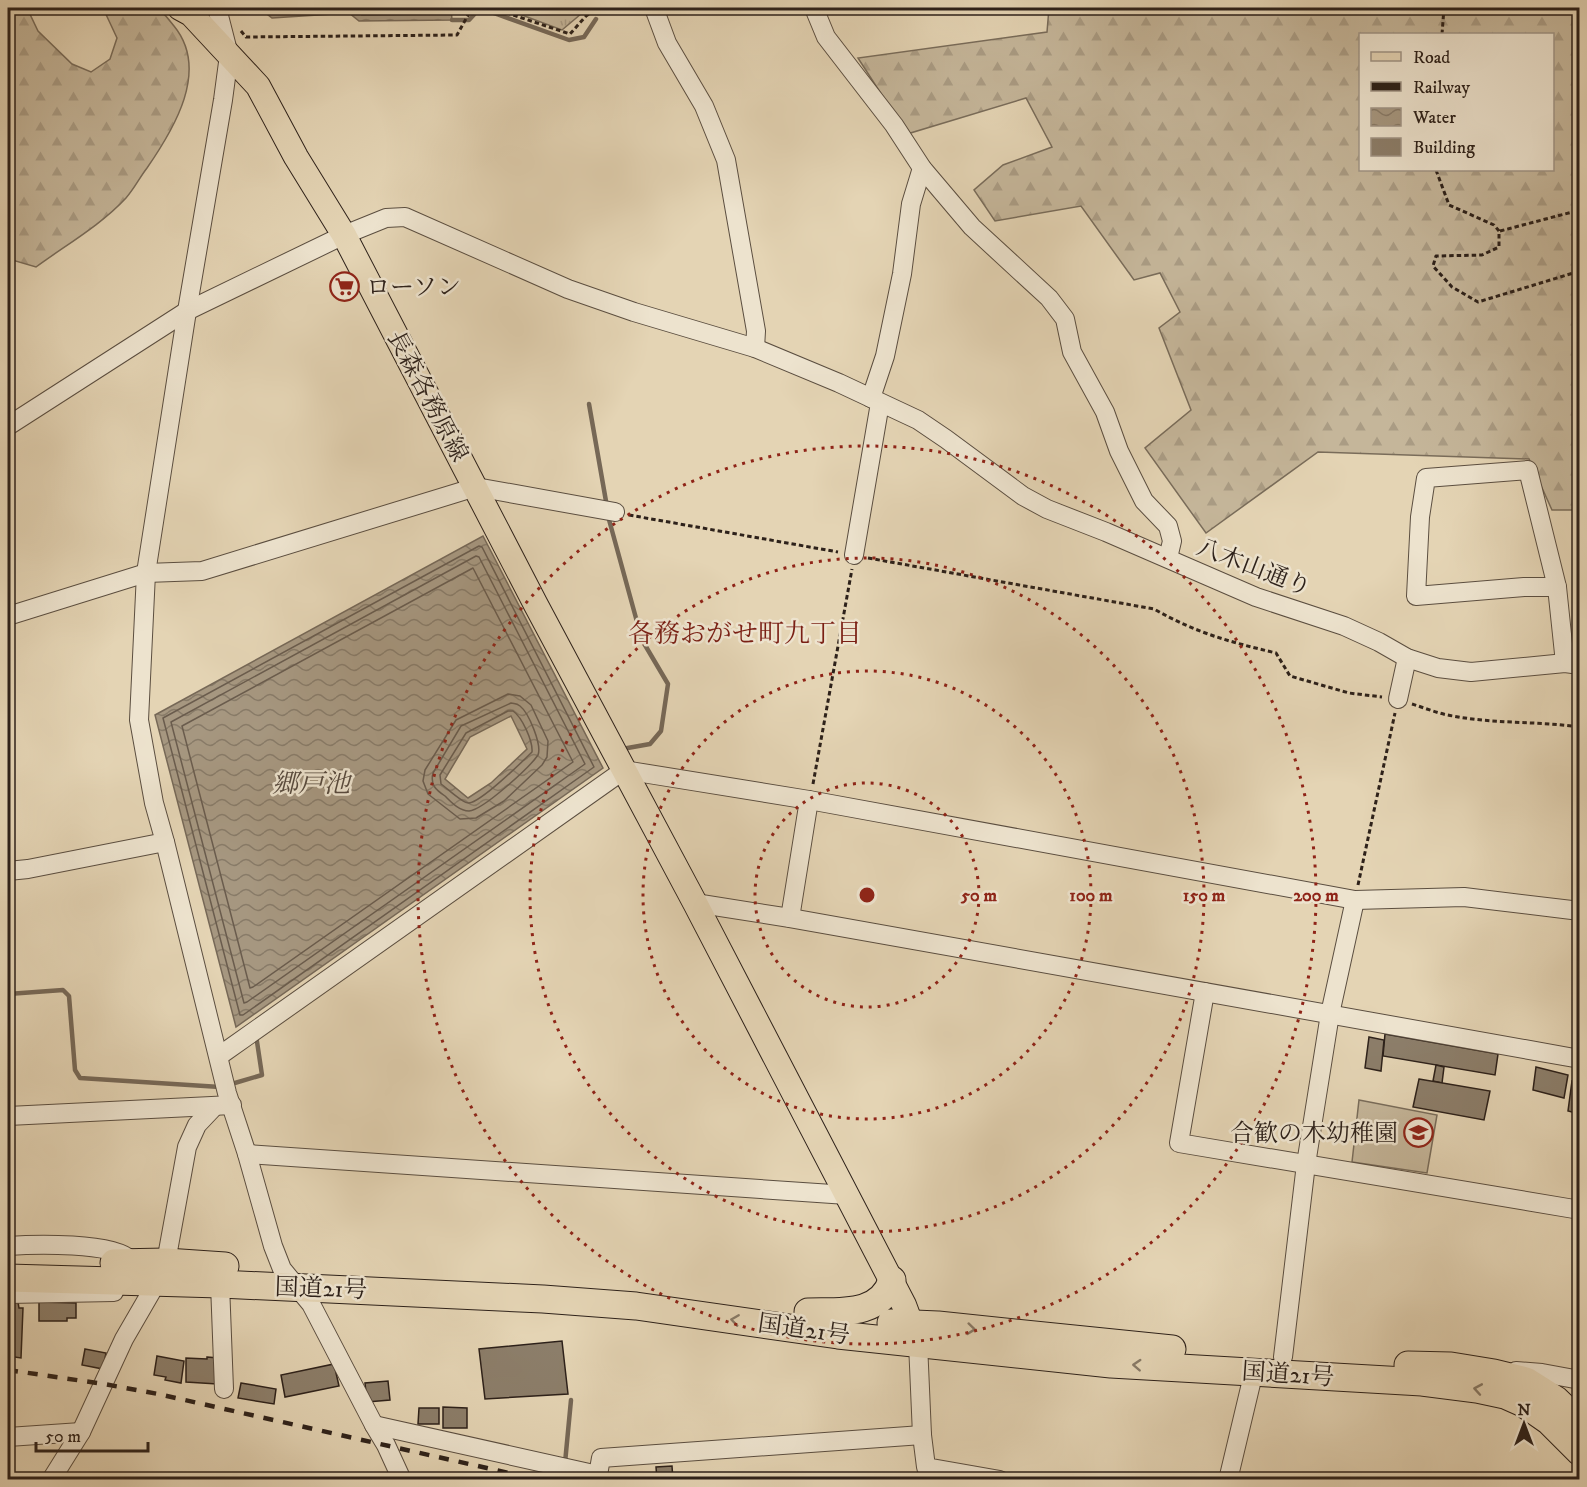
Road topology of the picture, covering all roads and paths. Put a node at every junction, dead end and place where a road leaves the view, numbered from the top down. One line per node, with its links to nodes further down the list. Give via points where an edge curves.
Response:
1 (180, 8): 10 (main road, 長森各務原線, via 191,14)
2 (472, 8): 8 (path, via 457,35 246,37)
3 (492, 8): 4 (path, via 570,34)
4 (598, 8)
5 (654, 8): 18 (street, via 667,43 704,106 726,160 756,331)
6 (814, 8): 11 (street, via 826,37)
7 (1444, 8): 9 (path)
8 (219, 15): 10 (street)
9 (1442, 33)
10 (229, 55): 15 (main road, 長森各務原線, via 258,86); 17 (street)
11 (922, 168): 19 (street, via 911,204 902,274); 24 (street, via 972,227 1049,298 1065,319 1072,352 1105,412 1119,451 1144,501 1168,526 1172,541)
12 (1436, 171): 14 (path, via 1449,205 1494,225)
13 (1580, 210): 14 (path)
14 (1499, 231): 16 (path, via 1499,247 1482,255 1436,256 1433,266 1452,287 1478,302)
15 (345, 236): 17 (street); 18 (street, via 386,218 405,217 552,282 634,312); 21 (main road, 長森各務原線)
16 (1580, 271)
17 (187, 311): 20 (street); 25 (street)
18 (755, 348): 19 (street)
19 (875, 400): 23 (street); 24 (street, 八木山通り, via 918,420 1039,505)
20 (8, 426)
21 (476, 487): 22 (street); 25 (street, via 202,571); 32 (main road, 長森各務原線)
22 (608, 511): 23 (path)
23 (854, 555): 30 (path, via 1154,609 1220,639 1276,653 1290,676 1349,693); 33 (path)
24 (1168, 558): 28 (street, 八木山通り, via 1256,597 1344,626)
25 (146, 573): 27 (street); 34 (street, via 139,720)
26 (1557, 587): 26 (street, via 1528,470 1426,478 1416,596); 29 (street)
27 (8, 616)
28 (1407, 658): 29 (street, 八木山通り, via 1438,668 1471,672); 30 (street)
29 (1572, 664)
30 (1398, 699): 31 (path, via 1450,716); 36 (path)
31 (1580, 727)
32 (617, 757): 33 (street); 37 (main road, 長森各務原線); 43 (street, via 245,1037)
33 (810, 800): 36 (street); 39 (street)
34 (165, 842): 35 (street); 43 (street)
35 (8, 871)
36 (1355, 900): 38 (street, via 1464,897); 41 (street)
37 (695, 903): 39 (street); 49 (main road, 長森各務原線)
38 (1580, 911)
39 (790, 918): 40 (street)
40 (1205, 992): 41 (street); 48 (street, via 1179,1143)
41 (1330, 1014): 42 (street); 48 (street)
42 (1580, 1059)
43 (220, 1064): 44 (street)
44 (230, 1099): 45 (street); 47 (street)
45 (214, 1107): 46 (street); 53 (street, via 198,1125 187,1147)
46 (8, 1116)
47 (248, 1154): 49 (street); 55 (street, via 273,1246)
48 (1306, 1164): 50 (street); 61 (street)
49 (847, 1195): 56 (main road, 長森各務原線)
50 (1580, 1210)
51 (8, 1246): 53 (street, via 93,1247 126,1255)
52 (8, 1261): 53 (highway, 国道21号)
53 (135, 1272): 54 (highway, 国道21号); 55 (highway, 国道21号); 57 (highway, 国道21号); 58 (street, via 111,1294); 69 (street, via 124,1339)
54 (8, 1278)
55 (291, 1279): 57 (highway, 国道21号); 59 (highway, 国道21号, via 575,1285); 60 (highway, 国道21号, one-way to 55, via 838,1335 636,1306); 67 (street, via 311,1304)
56 (892, 1280): 59 (highway, via 875,1304 858,1310); 60 (main road, 長森各務原線)
57 (220, 1284): 65 (street)
58 (8, 1294)
59 (808, 1312): 60 (highway, 国道21号)
60 (915, 1334): 61 (highway, 国道21号, one-way to 61, via 938,1325 1152,1348); 62 (highway, 国道21号, one-way to 60, via 1111,1364); 70 (street)
61 (1283, 1357): 63 (highway, 国道21号, via 1451,1366)
62 (1254, 1371): 66 (highway, 国道21号, one-way to 62, via 1523,1403 1477,1389); 76 (street)
63 (1494, 1373): 64 (street, via 1509,1370); 68 (highway, 国道21号, via 1526,1381 1556,1400)
64 (1580, 1380)
65 (224, 1389)
66 (1549, 1421): 68 (street); 72 (highway, 国道21号)
67 (374, 1425): 70 (street, via 598,1475 601,1458); 74 (street)
68 (1580, 1425)
69 (81, 1432): 71 (street); 73 (street)
70 (922, 1435): 75 (street, via 926,1467)
71 (8, 1437)
72 (1580, 1452)
73 (51, 1479)
74 (402, 1479)
75 (999, 1479)
76 (1228, 1479)

